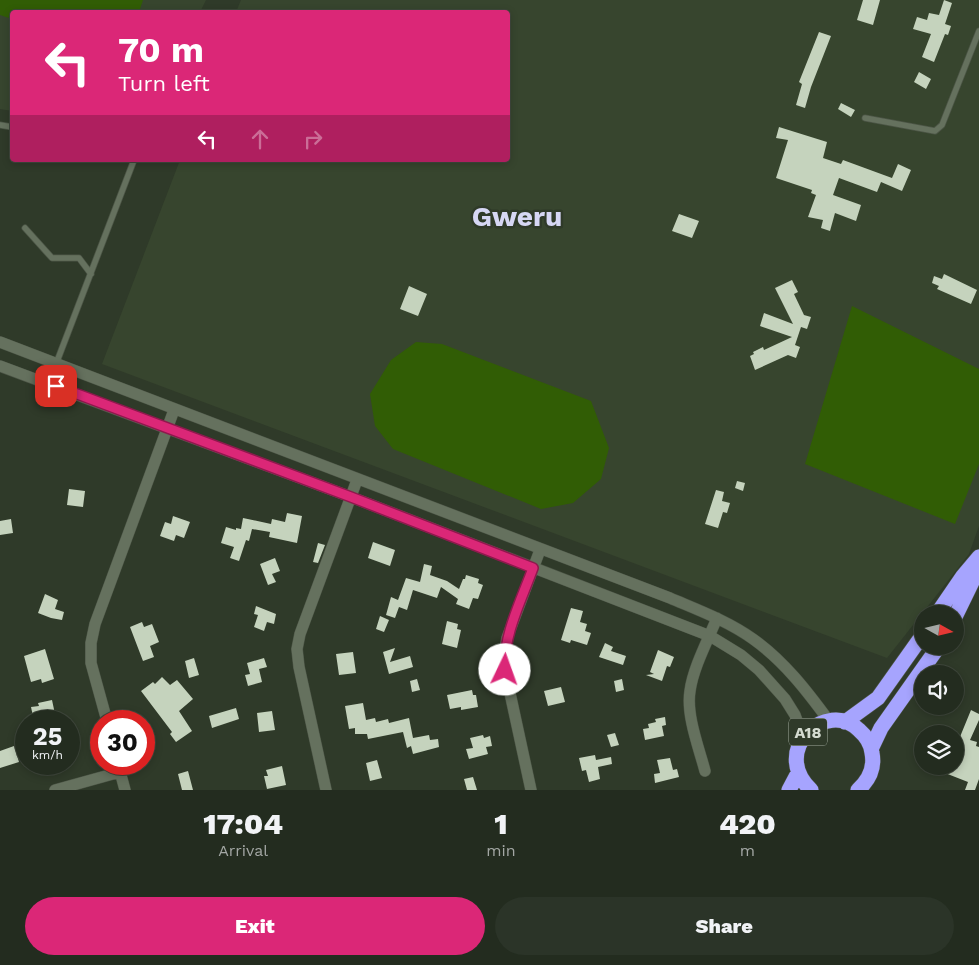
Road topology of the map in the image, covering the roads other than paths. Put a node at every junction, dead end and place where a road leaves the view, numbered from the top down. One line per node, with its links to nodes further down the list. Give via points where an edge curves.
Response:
1 (979, 31): 2 (lane, via 942,125 935,131)
2 (865, 118)
3 (133, 162): 5 (lane)
4 (25, 228): 5 (lane, via 52,258 78,258)
5 (91, 274): 7 (lane)
6 (0, 342): 7 (street)
7 (56, 364): 9 (street)
8 (0, 366): 10 (street)
9 (174, 410): 10 (street); 11 (street)
10 (166, 427): 12 (street); 23 (street, via 95,624 91,643 92,663)
11 (357, 480): 12 (street); 13 (street)
12 (351, 497): 15 (street); 35 (street, via 297,649 298,667)
13 (540, 550): 15 (street); 19 (street)
14 (979, 559): 16 (highway)
15 (533, 568): 20 (street); 36 (street, via 504,654)
16 (972, 580): 17 (highway); 18 (highway)
17 (946, 605)
18 (961, 605)
19 (717, 618): 20 (street); 24 (street, via 753,638 780,661)
20 (710, 636): 26 (street, via 759,670 785,699); 28 (street, via 689,693)
21 (914, 647): 25 (highway, A18, via 878,698)
22 (933, 655): 27 (highway, via 881,728)
23 (104, 710)
24 (829, 721): 25 (highway, A18); 26 (highway, A18, via 814,727)
25 (845, 722): 27 (highway, A18, via 857,727)
26 (803, 738): 29 (highway, A18, via 796,761)
27 (872, 747): 32 (highway, via 871,773)
28 (705, 771)
29 (798, 773): 37 (highway, A18); 38 (highway)
30 (99, 775): 33 (street)
31 (121, 775): 34 (street)
32 (863, 788)
33 (55, 790)
34 (125, 790)
35 (326, 790)
36 (531, 790)
37 (789, 790)
38 (811, 790)

